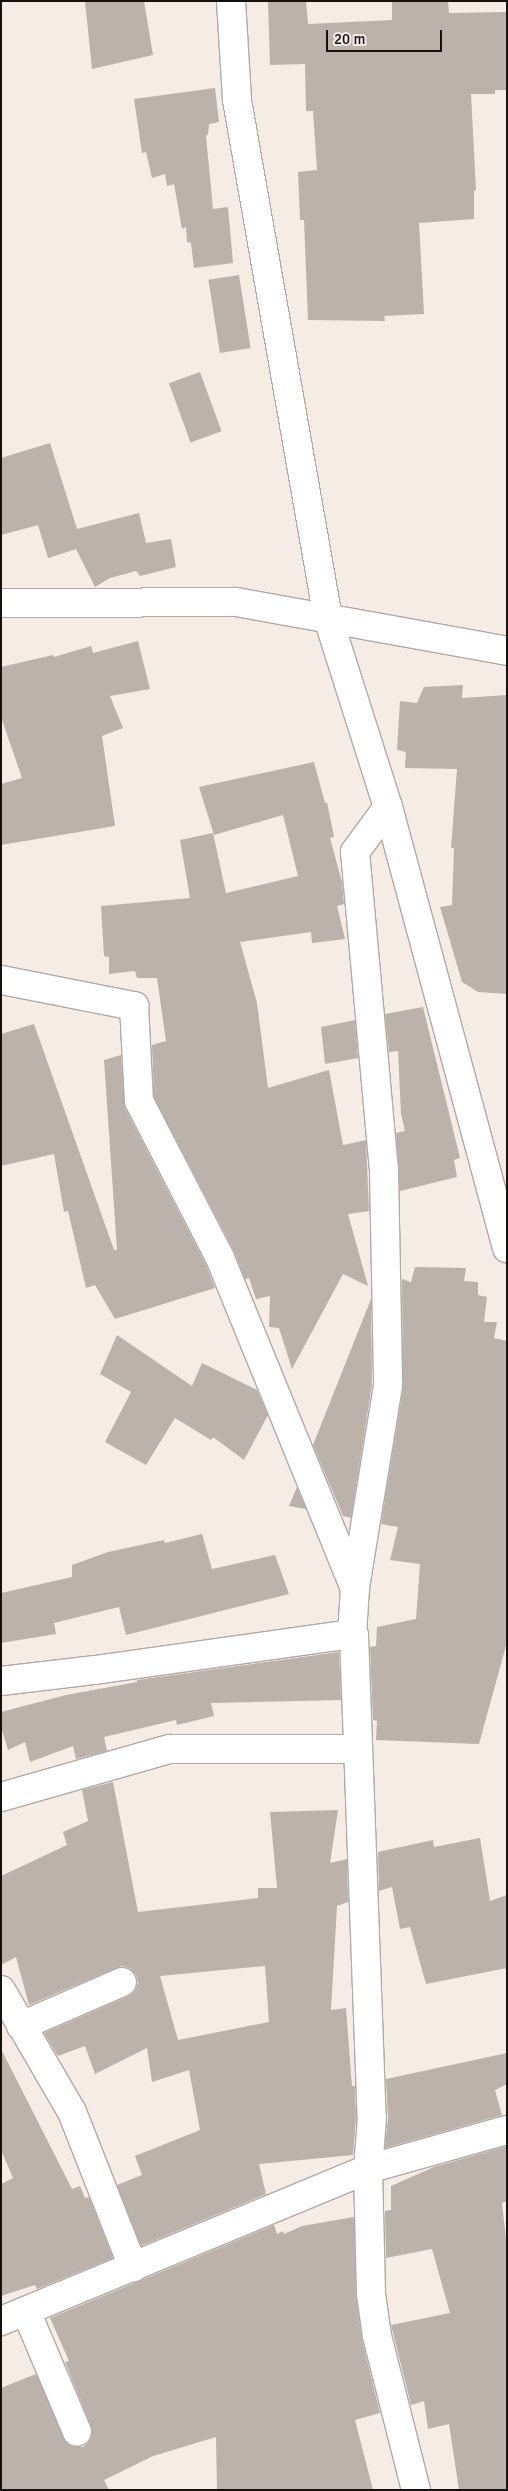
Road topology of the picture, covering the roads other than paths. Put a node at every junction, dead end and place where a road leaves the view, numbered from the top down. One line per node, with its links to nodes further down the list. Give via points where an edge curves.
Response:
1 (231, 1): 3 (street, via 237,100)
2 (1, 603): 3 (street, via 236,602)
3 (328, 618): 4 (street); 5 (street)
4 (507, 651)
5 (388, 808): 7 (street); 8 (street, via 355,852 384,1170 388,1386)
6 (1, 980): 8 (street, via 134,1006 139,1101 220,1258)
7 (507, 1248)
8 (355, 1588): 9 (street)
9 (352, 1634): 10 (street); 11 (street)
10 (1, 1681)
11 (358, 1749): 12 (street, via 170,1749); 17 (street, via 372,2118)
12 (1, 1798)
13 (122, 1982): 15 (street)
14 (1, 1990): 15 (street)
15 (21, 2026): 18 (street, via 72,2112)
16 (507, 2130): 17 (street)
17 (368, 2169): 18 (street); 22 (street, via 370,2294)
18 (133, 2266): 19 (street)
19 (26, 2311): 20 (street); 21 (street)
20 (1, 2321)
21 (76, 2432)
22 (416, 2490)

